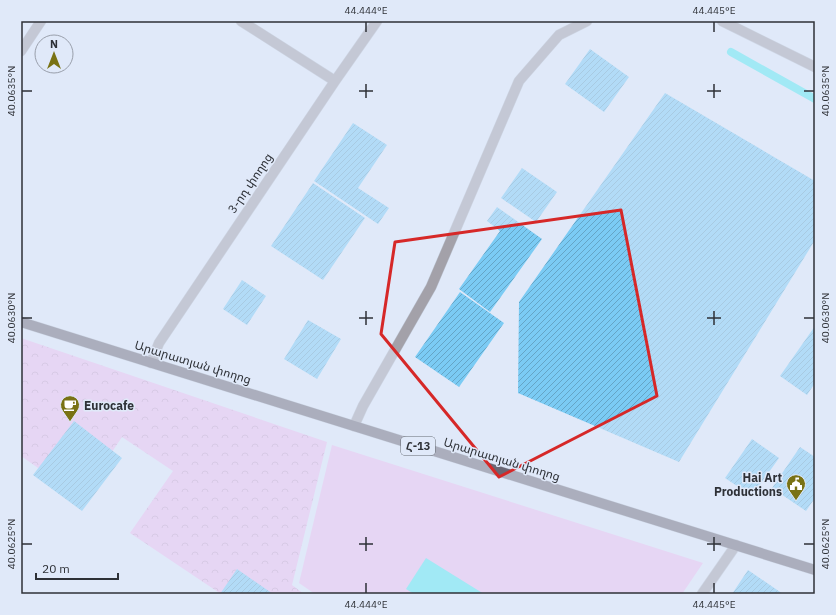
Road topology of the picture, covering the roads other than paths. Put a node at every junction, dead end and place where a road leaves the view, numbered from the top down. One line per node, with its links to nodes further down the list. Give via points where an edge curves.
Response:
1 (41, 21): 6 (street)
2 (241, 21): 8 (street)
3 (377, 21): 8 (street, 3-րդ փողոց)
4 (587, 21): 11 (street, via 559,35 519,81 431,286)
5 (722, 21): 7 (street)
6 (21, 51)
7 (815, 68)
8 (335, 81): 10 (street, 3-րդ փողոց, via 159,343)
9 (21, 322): 10 (main road, Արարատյան փողոց / Հ-13)
10 (151, 362): 11 (main road, Արարատյան փողոց / Հ-13)
11 (354, 426): 12 (main road, Արարատյան փողոց / Հ-13)
12 (736, 545): 13 (main road, Արարատյան փողոց / Հ-13); 14 (street)
13 (815, 570)
14 (702, 594)

